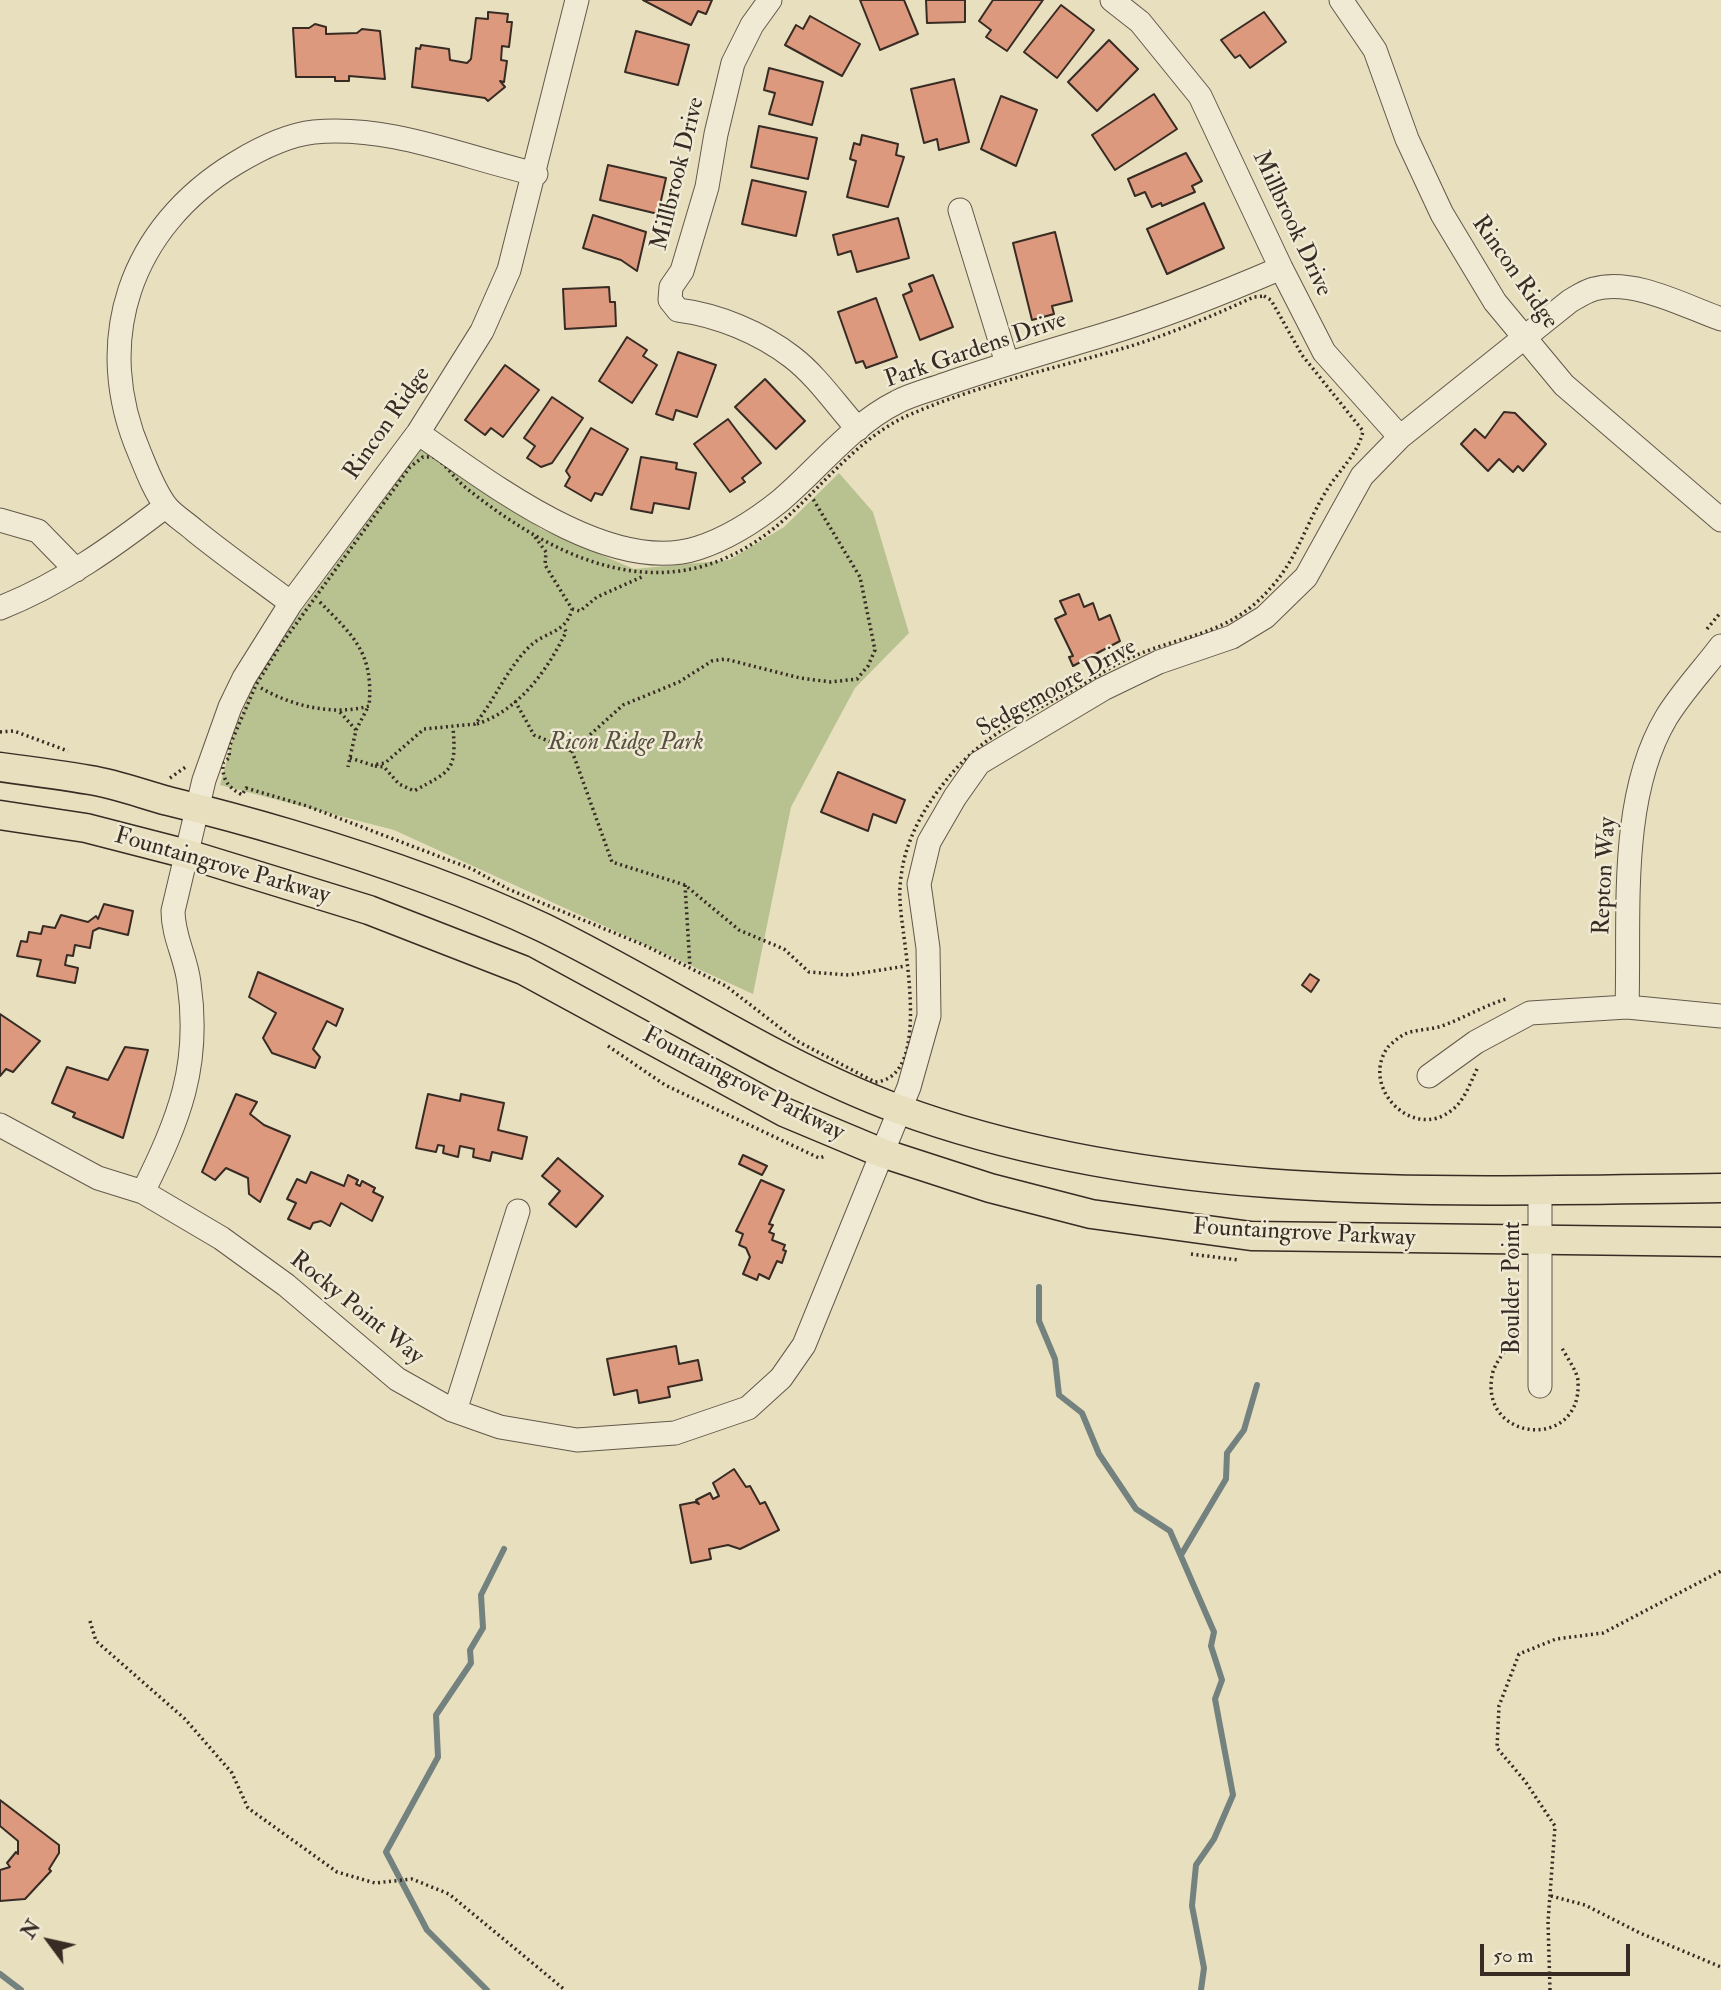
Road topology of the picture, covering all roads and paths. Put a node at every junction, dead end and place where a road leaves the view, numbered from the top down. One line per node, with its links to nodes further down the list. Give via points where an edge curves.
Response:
1 (577, 0): 5 (street, Rincon Ridge)
2 (770, 0): 11 (street, Millbrook Drive, via 751,25 733,63 708,187 670,300 678,310 716,318 755,334 794,358)
3 (1112, 0): 7 (street, Millbrook Drive, via 1140,22 1200,96)
4 (1340, 0): 9 (street, Rincon Ridge, via 1374,50 1407,139 1442,214 1495,302)
5 (536, 174): 12 (street, Rincon Ridge, via 509,270 482,331); 15 (street, via 406,138 342,131 311,133 264,146 188,199 159,234 123,305 117,365 125,421)
6 (960, 209): 10 (street)
7 (1280, 268): 10 (street, Park Gardens Drive, via 1201,301); 13 (street, Millbrook Drive, via 1324,352)
8 (1721, 319): 9 (street, Sedgemoore Drive, via 1614,286 1592,289 1570,301)
9 (1523, 336): 13 (street, Sedgemoore Drive); 17 (street, Rincon Ridge, via 1564,385)
10 (1007, 362): 11 (street, Park Gardens Drive, via 896,402)
11 (858, 429): 14 (street, Park Gardens Drive)
12 (418, 433): 14 (street, Park Gardens Drive, via 565,528 624,548 696,549 745,528); 19 (street, Rincon Ridge)
13 (1400, 438): 51 (street, Sedgemoore Drive, via 1362,475 1306,577 1265,617 1232,637 1158,662 1103,689 979,763 929,842 919,884 928,947 929,1016)
14 (803, 491): 21 (path, via 768,535 737,554 691,569 647,574 597,597 580,611); 32 (path, via 817,503 860,577 875,650 857,679 821,681 724,659 712,661 679,682 623,705); 43 (path, via 906,416 1011,379 1168,333 1254,297 1270,300 1302,355 1363,431 1360,445 1324,495 1287,570 1259,600 1230,623 1130,657 1021,718 980,745 953,772 918,818 903,864 899,899)
15 (166, 506): 18 (street); 19 (street)
16 (0, 520): 18 (street, via 37,531)
17 (1721, 520)
18 (76, 570): 20 (street)
19 (304, 596): 21 (path, via 415,461 429,456 533,534 546,552 545,565); 25 (street, Rincon Ridge); 25 (path); 27 (path, via 359,642 371,684)
20 (0, 608)
21 (572, 609): 23 (path)
22 (1721, 612): 24 (path)
23 (564, 627): 26 (path, via 566,632 548,669); 29 (path, via 531,645)
24 (1713, 639): 46 (street, Repton Way, via 1666,718 1646,765 1632,825)
25 (250, 682): 28 (path, via 282,700); 39 (street, Rincon Ridge, via 216,742); 44 (path, via 229,758 223,763 230,788 242,796 246,788 307,806 472,869)
26 (515, 701): 29 (path, via 498,717); 32 (path, via 534,735)
27 (369, 706): 28 (path); 31 (path)
28 (339, 711): 31 (path)
29 (475, 724): 30 (path)
30 (453, 728): 35 (path, via 424,729 385,763); 35 (path, via 456,754 443,778 414,791 399,784 384,767)
31 (356, 730): 33 (path)
32 (572, 751): 42 (path, via 612,862)
33 (350, 758): 35 (path); 37 (path)
34 (191, 763): 38 (path)
35 (372, 765)
36 (0, 767): 39 (main road, Fountaingrove Parkway, via 94,780)
37 (348, 767)
38 (170, 778)
39 (199, 807): 41 (street, Rincon Ridge); 51 (main road, Fountaingrove Parkway, via 388,864 541,927 804,1068)
40 (0, 815): 41 (main road, Fountaingrove Parkway, via 86,828)
41 (187, 854): 53 (main road, Fountaingrove Parkway, via 369,910 523,970 784,1112); 57 (street, Rincon Ridge, via 177,887 173,931 189,981 193,1045 186,1094)
42 (685, 885): 43 (path, via 739,930 784,949 809,972 849,975); 44 (path)
43 (908, 966): 44 (path, via 911,1034 898,1071 889,1080 875,1082 797,1041 726,986)
44 (690, 968)
45 (1516, 997): 49 (path, via 1478,1007 1441,1027 1405,1034 1389,1046 1380,1066 1381,1084 1388,1101 1403,1114 1423,1120 1439,1118 1462,1100)
46 (1628, 1007): 47 (street); 50 (street, via 1530,1013 1476,1042)
47 (1721, 1016)
48 (608, 1045): 54 (path, via 665,1085 818,1158)
49 (1479, 1065)
50 (1429, 1076)
51 (899, 1109): 53 (street, Sedgemoore Drive); 56 (main road, Fountaingrove Parkway, via 1101,1164 1253,1184)
52 (0, 1125): 57 (street, Rocky Point Way, via 98,1178)
53 (882, 1153): 59 (main road, Fountaingrove Parkway, via 1091,1214 1190,1230 1251,1236); 62 (street, Rocky Point Way, via 804,1345 781,1378 748,1408 675,1433 577,1440 500,1427)
54 (833, 1159)
55 (1721, 1188): 56 (main road, Fountaingrove Parkway)
56 (1540, 1190): 59 (street, Boulder Point)
57 (143, 1192): 62 (street, Rocky Point Way, via 220,1238 286,1286 397,1379)
58 (518, 1210): 62 (street)
59 (1539, 1242): 60 (main road, Fountaingrove Parkway); 61 (street, Boulder Point)
60 (1721, 1242)
61 (1540, 1386)
62 (455, 1411)
63 (1721, 1571): 65 (path, via 1603,1633 1556,1639 1519,1654 1499,1706 1497,1748 1555,1826)
64 (90, 1621): 67 (path, via 96,1641 185,1719 232,1773 248,1808 337,1872 375,1883 412,1880 449,1894)
65 (1551, 1896): 66 (path, via 1585,1905); 68 (path)
66 (1721, 1967)
67 (565, 1990)
68 (1550, 1990)

